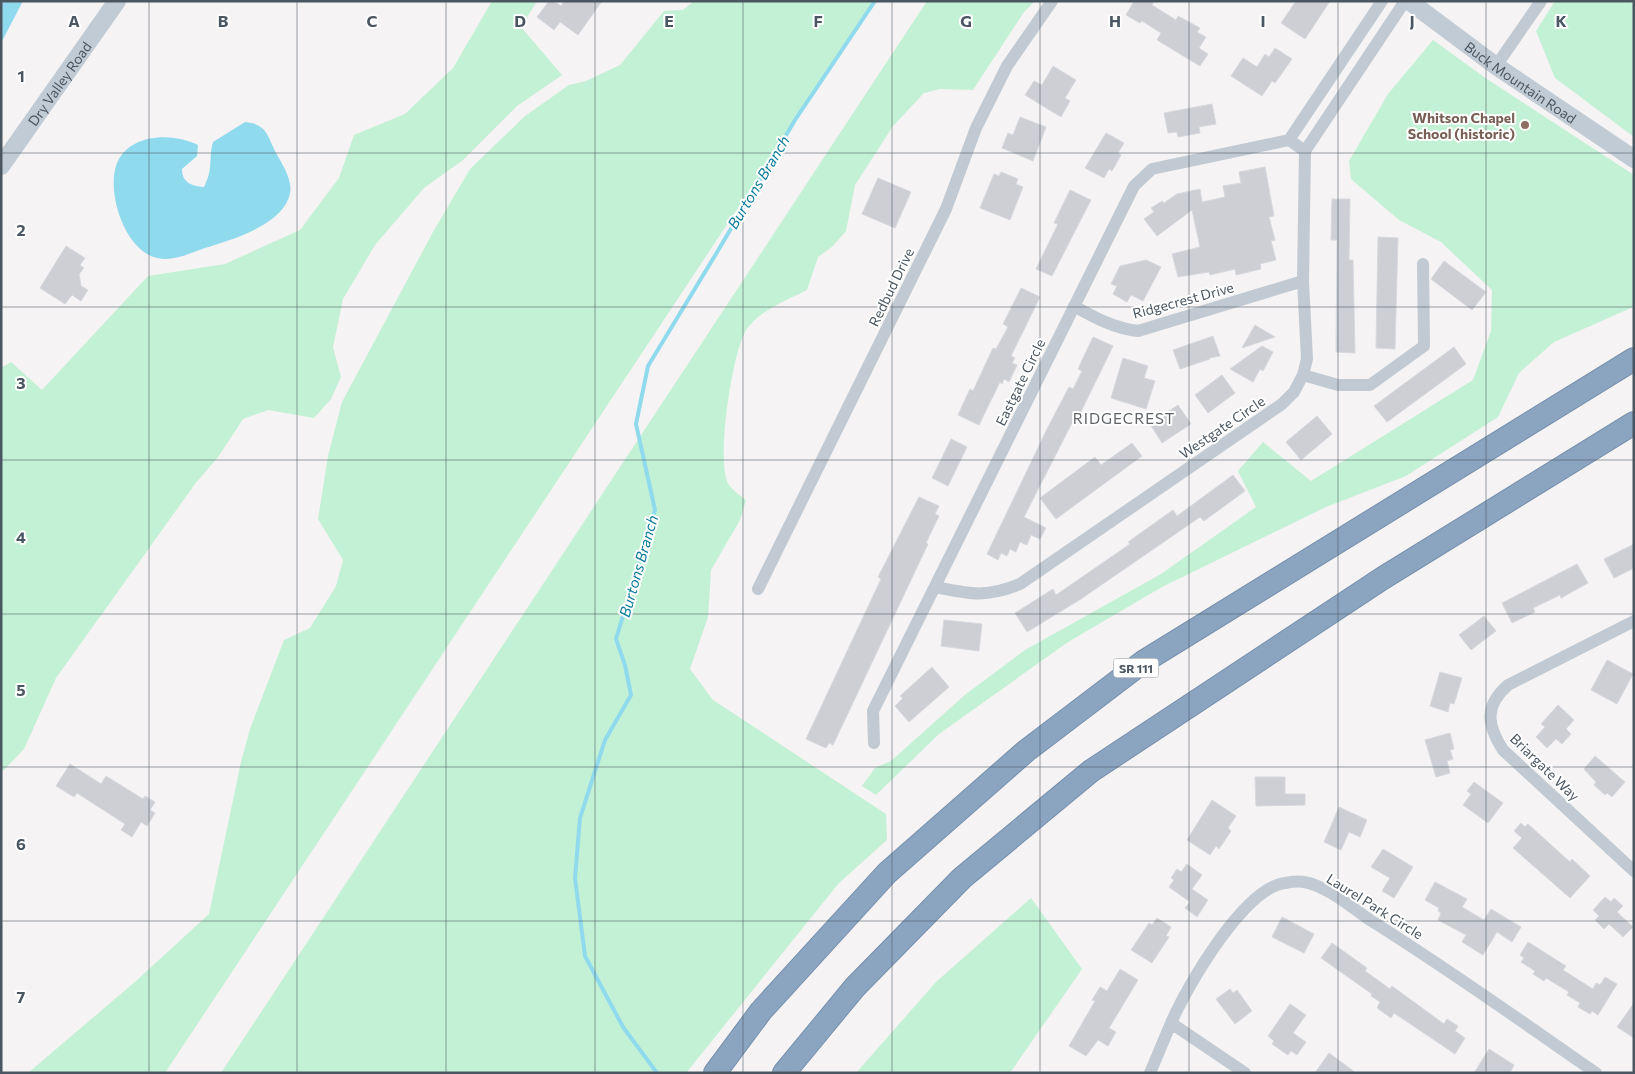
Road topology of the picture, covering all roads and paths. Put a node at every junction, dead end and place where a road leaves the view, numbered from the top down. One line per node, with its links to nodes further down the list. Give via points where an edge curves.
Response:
1 (117, 1): 11 (street, Dry Valley Road)
2 (1052, 1): 19 (street, Redbud Drive, via 1008,66 976,128 946,209)
3 (1382, 1): 8 (street)
4 (1404, 1): 9 (street)
5 (1409, 1): 7 (street, Buck Mountain Road)
6 (1541, 1): 7 (street)
7 (1496, 66): 10 (street, Buck Mountain Road)
8 (1289, 140): 9 (street); 14 (street, Eastgate Circle, via 1152,169 1134,186)
9 (1305, 151): 13 (street, Westgate Circle)
10 (1634, 159)
11 (1, 166)
12 (1423, 264): 16 (street, via 1424,346 1370,385 1338,385)
13 (1303, 281): 14 (street, Ridgecrest Drive, via 1138,331 1123,330); 16 (street, Westgate Circle, via 1307,359)
14 (1074, 306): 18 (street, Eastgate Circle)
15 (1634, 359): 24 (highway, SR 111, via 1143,662 1026,751 887,873 761,1011)
16 (1303, 375): 18 (street, Westgate Circle, via 1294,392 1282,404 1020,584 1001,592 976,595)
17 (1634, 423): 25 (highway, via 1384,578 1091,771 962,878 855,988)
18 (935, 587): 21 (street, Eastgate Circle, via 873,711)
19 (758, 589)
20 (1634, 621): 22 (street, Briargate Way, via 1508,685 1498,694 1490,716 1493,734 1503,750)
21 (874, 743)
22 (1634, 871)
23 (1171, 1023): 26 (street, Laurel Park Circle); 27 (street); 28 (street, Laurel Park Circle, via 1180,1001 1204,962 1250,901 1269,887 1305,882 1325,891 1409,944)
24 (716, 1073)
25 (784, 1073)
26 (1150, 1073)
27 (1244, 1073)
28 (1596, 1073)

